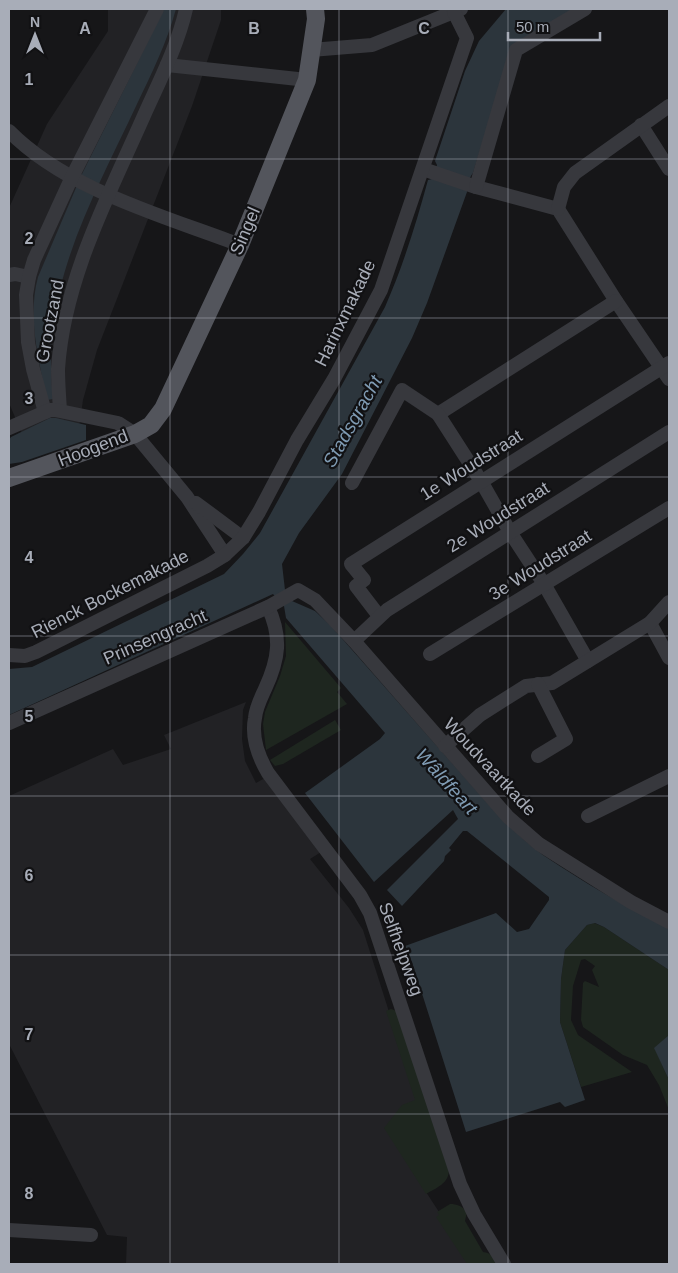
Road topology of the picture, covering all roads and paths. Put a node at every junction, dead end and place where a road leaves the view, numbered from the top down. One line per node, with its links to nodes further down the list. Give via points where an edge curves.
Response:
1 (157, 9): 14 (street, Grootzand)
2 (186, 9): 7 (street, Grootzand)
3 (315, 9): 6 (main road, Singel)
4 (585, 9): 15 (street, via 516,50)
5 (458, 11): 6 (street, via 372,45); 13 (street, Harinxmakade, via 467,38)
6 (311, 50): 8 (main road, Singel)
7 (167, 65): 8 (street); 16 (street, Grootzand)
8 (307, 80): 18 (main road, Singel)
9 (669, 106): 10 (street)
10 (641, 125): 12 (street); 17 (street, via 575,173 564,187)
11 (9, 131): 14 (street)
12 (669, 169)
13 (427, 170): 15 (street); 34 (street, Harinxmakade, via 381,290)
14 (74, 180): 16 (street); 19 (street, Grootzand, via 34,260)
15 (473, 185): 17 (street)
16 (102, 193): 18 (street); 22 (street, Grootzand, via 69,301 58,370)
17 (558, 209): 20 (street)
18 (240, 245): 27 (main road, Singel, via 163,409 151,425)
19 (15, 273): 23 (street, Grootzand, via 26,302 28,342)
20 (616, 300): 21 (street); 24 (street)
21 (667, 370): 29 (street, 1e Woudstraat)
22 (60, 410): 23 (street); 27 (street, Hoogend, via 118,423)
23 (46, 412): 25 (street)
24 (438, 414): 29 (street); 30 (street, via 402,390)
25 (9, 428)
26 (669, 432): 33 (street, 2e Woudstraat)
27 (136, 434): 28 (main road, Hoogend); 31 (street)
28 (10, 474)
29 (481, 481): 33 (street); 39 (street, 1e Woudstraat, via 352,564 364,580 356,586)
30 (352, 483)
31 (187, 497): 34 (street); 35 (street)
32 (669, 508): 36 (street, 3e Woudstraat)
33 (510, 532): 36 (street); 39 (street, 2e Woudstraat)
34 (243, 538): 35 (street, Harinxmakade)
35 (225, 555): 43 (street, Rienck Bockemakade, via 36,652 25,656)
36 (544, 584): 42 (street, 3e Woudstraat); 45 (street)
37 (285, 595): 41 (street, Woudvaartkade, via 314,600); 47 (street, Prinsengracht); 55 (street, Selfhelpweg, via 275,624 278,644 274,665 254,719 260,760 370,913 460,1184)
38 (669, 602): 40 (street)
39 (379, 616): 41 (street, 2e Woudstraat)
40 (650, 623): 44 (street); 45 (street)
41 (354, 641): 48 (street, Woudvaartkade)
42 (430, 654)
43 (9, 655)
44 (669, 658)
45 (588, 661): 46 (street, via 552,683)
46 (538, 684): 48 (street, via 526,686 480,715); 49 (street, via 566,739)
47 (9, 723)
48 (445, 746): 52 (street, Woudvaartkade, via 508,817 539,844)
49 (538, 756)
50 (669, 776): 51 (street)
51 (588, 816)
52 (669, 922)
53 (9, 1230): 54 (street)
54 (91, 1235)
55 (504, 1264)

